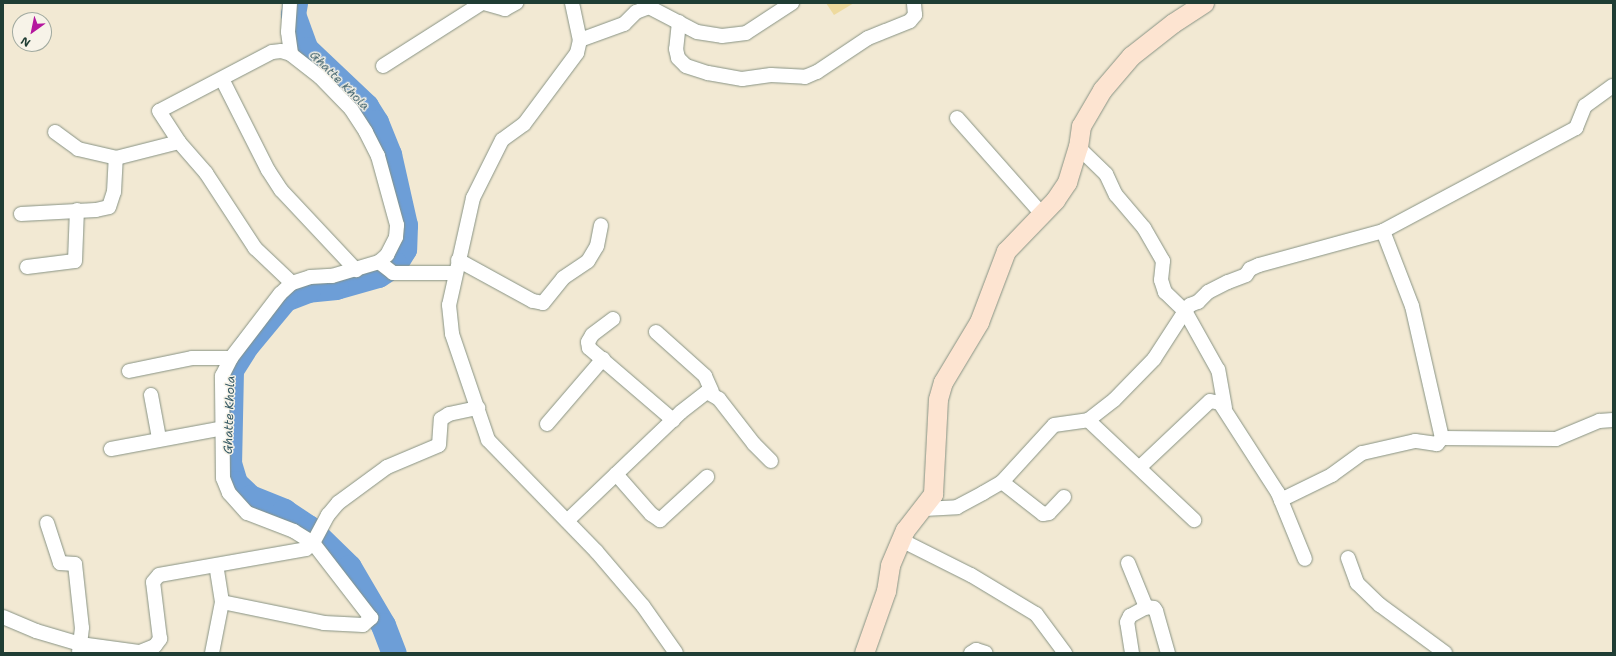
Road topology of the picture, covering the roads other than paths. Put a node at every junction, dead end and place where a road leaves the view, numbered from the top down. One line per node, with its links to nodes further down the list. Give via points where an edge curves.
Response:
1 (290, 3): 11 (street, via 288,32)
2 (483, 3): 3 (street, via 505,10); 12 (street)
3 (516, 3)
4 (572, 3): 10 (street)
5 (792, 3): 9 (street, via 746,33 722,36 709,34 697,32)
6 (914, 3): 9 (street, via 915,16 910,21 862,41 818,72 805,77 771,75 742,79 686,66 678,58 676,49)
7 (1204, 3): 18 (street, via 1173,22 1131,56 1102,90 1081,126)
8 (649, 5): 9 (street); 10 (street, via 636,12 624,24)
9 (679, 22)
10 (580, 40): 27 (street, via 577,53 524,124 502,140 473,198)
11 (291, 54): 13 (street, via 281,50 272,52); 25 (street, via 320,77 351,109 378,156 397,225 396,237 387,254)
12 (383, 66)
13 (222, 79): 17 (street, via 159,111); 28 (street, via 268,170 281,190)
14 (1613, 86): 24 (street, via 1585,106 1576,128)
15 (957, 118): 21 (street)
16 (55, 132): 19 (street, via 78,149)
17 (178, 142): 19 (street); 29 (street, via 206,173 255,248)
18 (1078, 147): 21 (street, via 1067,182 1055,200); 30 (street, via 1091,156 1106,174 1116,195 1144,228 1163,261 1161,280 1165,292)
19 (116, 158): 20 (street, via 114,192 109,206 96,210)
20 (77, 210): 22 (street); 26 (street, via 75,261)
21 (1041, 212): 55 (street, via 1006,251 980,322 943,382 938,398 934,494)
22 (21, 214)
23 (601, 225): 27 (street, via 597,246 588,261 563,278 543,303 533,301)
24 (1383, 231): 30 (street, via 1259,265 1250,269 1246,275 1208,292 1198,302 1190,304); 46 (street, via 1412,306)
25 (379, 262): 27 (street, via 393,273); 28 (street)
26 (27, 267)
27 (457, 267): 38 (street, via 449,305 452,334)
28 (356, 270): 29 (street, via 332,276 310,277)
29 (292, 283): 33 (street, via 280,294)
30 (1185, 311): 39 (street, via 1218,370); 41 (street, via 1154,359 1114,400)
31 (613, 319): 34 (street, via 592,335 588,342 589,348)
32 (656, 332): 36 (street, via 705,376)
33 (231, 358): 35 (street, via 192,358); 44 (street, via 222,376)
34 (603, 359): 40 (street); 43 (street)
35 (129, 371)
36 (712, 392): 40 (street, via 697,398); 48 (street)
37 (151, 395): 45 (street)
38 (478, 408): 56 (street, via 488,440); 60 (street, via 449,414 441,419 439,445 387,467 338,502)
39 (1225, 408): 49 (street, via 1220,403 1210,401); 54 (street)
40 (673, 420): 50 (street)
41 (1088, 420): 49 (street); 52 (street, via 1054,425)
42 (1613, 420): 46 (street, via 1599,420 1556,438)
43 (547, 424)
44 (223, 428): 45 (street); 60 (street, via 223,478 229,493 247,513 294,531)
45 (159, 438): 47 (street)
46 (1442, 438): 54 (street, via 1436,444 1415,441 1362,453 1332,474)
47 (111, 449)
48 (771, 462)
49 (1140, 467): 57 (street)
50 (616, 474): 51 (street, via 651,514 660,520); 56 (street)
51 (707, 477)
52 (1002, 482): 53 (street, via 1043,514 1049,513); 55 (street, via 957,507)
53 (1064, 497)
54 (1281, 500): 62 (street)
55 (924, 509): 59 (street, via 905,530)
56 (568, 520): 70 (street, via 643,606)
57 (1194, 520)
58 (47, 523): 68 (street, via 60,563 75,564 82,628)
59 (901, 540): 71 (street, via 890,565 886,590); 74 (street, via 971,575 1036,614)
60 (313, 542): 64 (street, via 306,549); 65 (street, via 371,618 368,622 363,625 324,623)
61 (1348, 558): 77 (street, via 1357,583 1380,605)
62 (1305, 559)
63 (1128, 563): 66 (street)
64 (216, 566): 65 (street); 68 (street, via 159,575 153,582 160,639 155,646 140,652)
65 (222, 602): 69 (street)
66 (1146, 607): 75 (street, via 1130,616 1127,622); 76 (street, via 1154,608 1156,611)
67 (3, 617): 68 (street)
68 (79, 649)
69 (212, 653)
70 (676, 653)
71 (864, 653)
72 (971, 653): 73 (street, via 976,650)
73 (986, 653)
74 (1065, 653)
75 (1132, 653)
76 (1168, 653)
77 (1445, 653)

